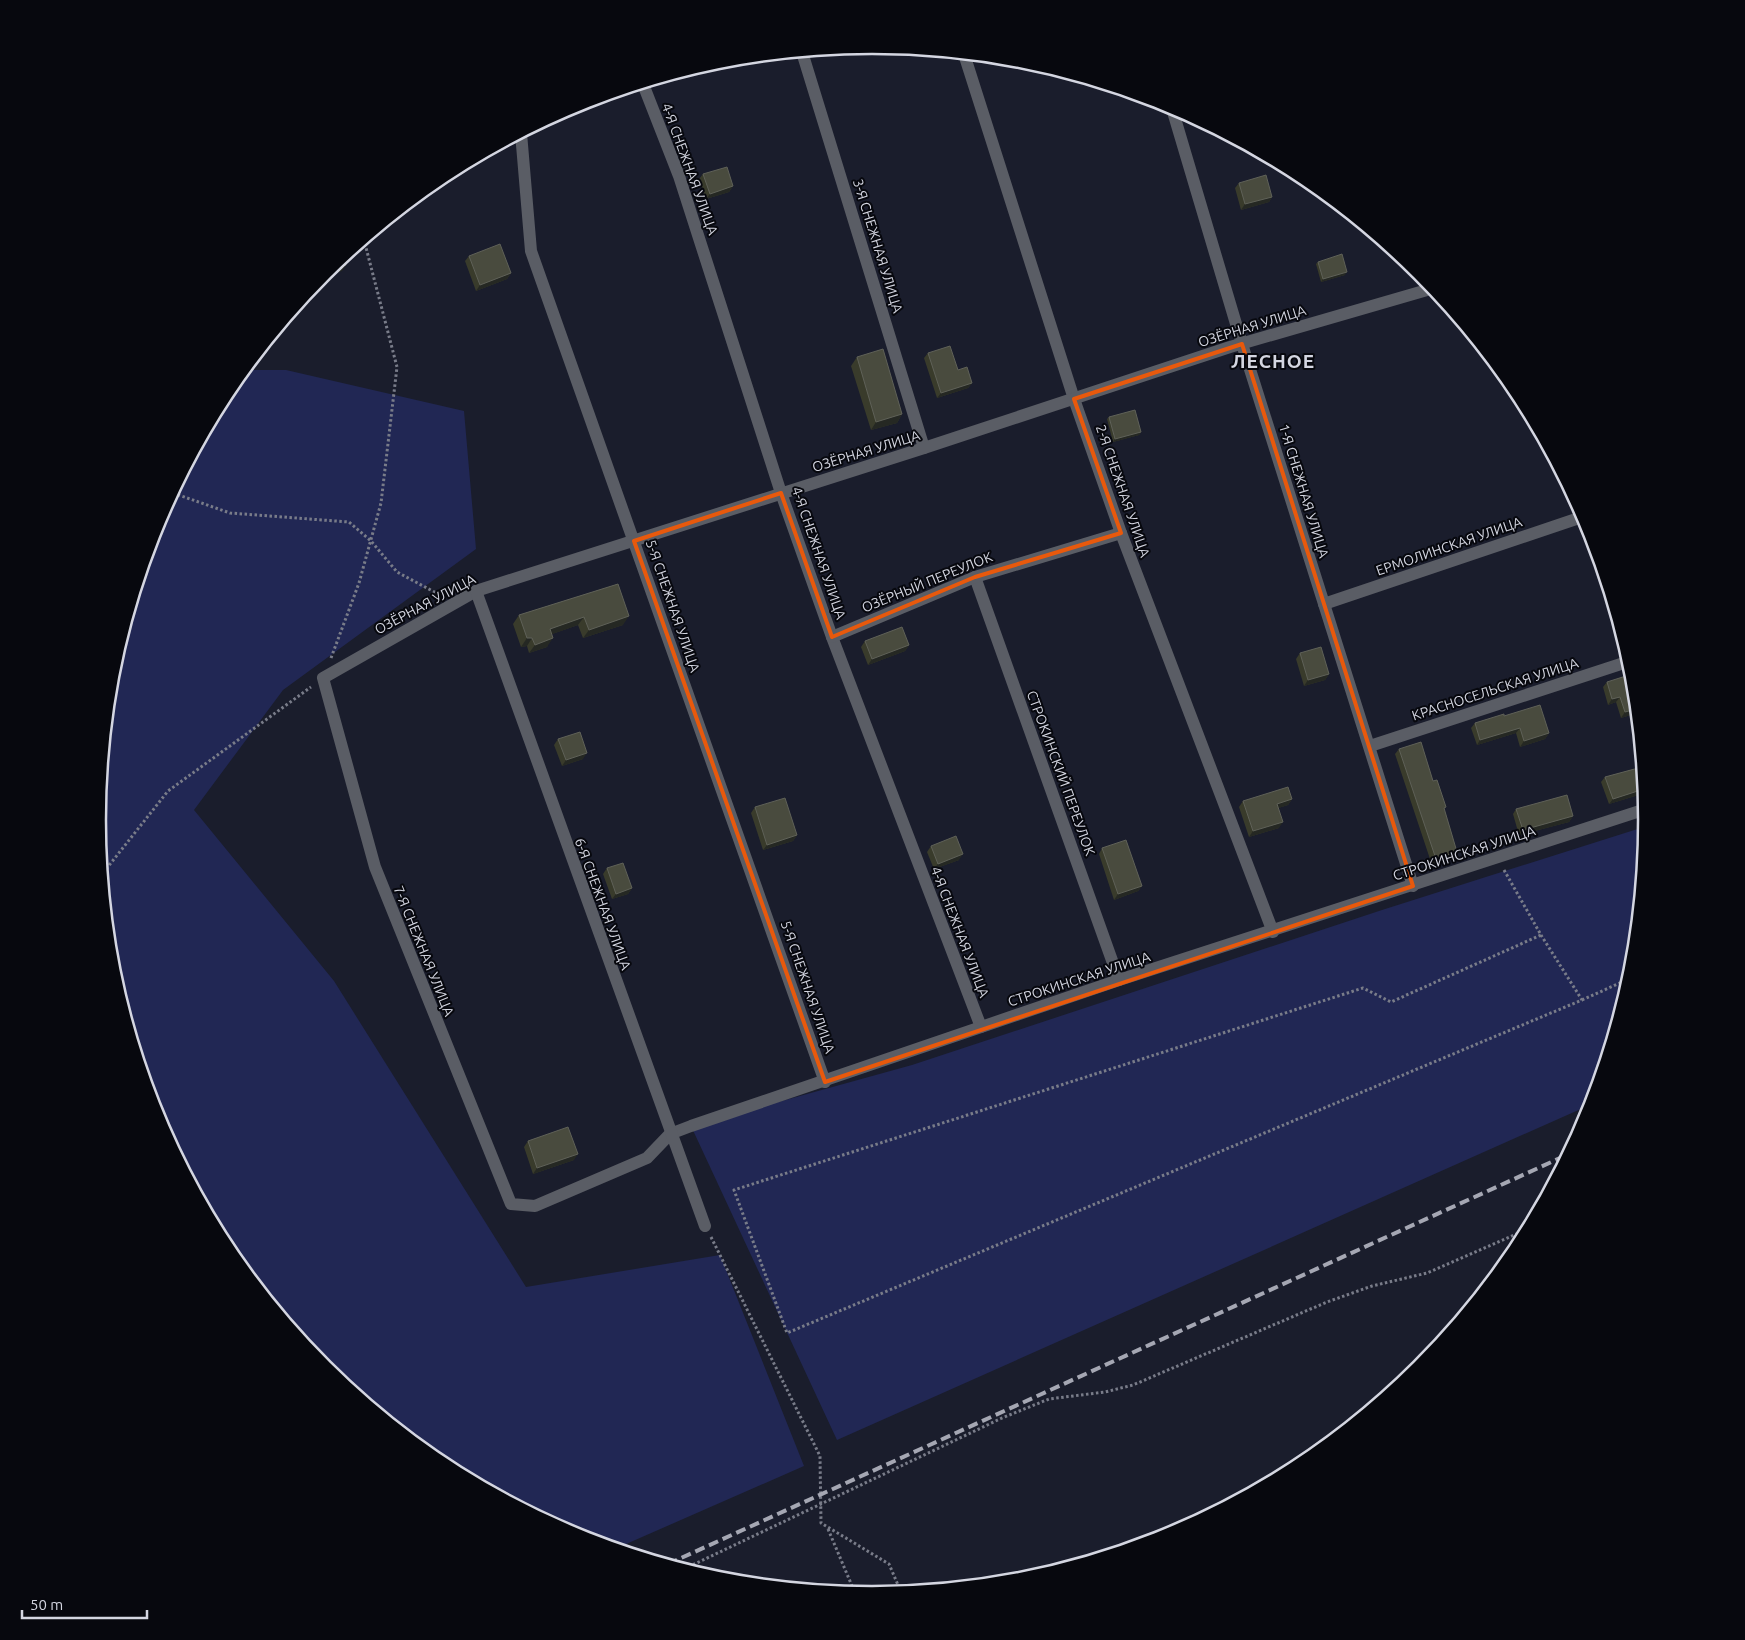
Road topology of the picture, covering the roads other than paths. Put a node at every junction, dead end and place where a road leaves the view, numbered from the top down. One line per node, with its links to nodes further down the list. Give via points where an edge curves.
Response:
1 (803, 57): 9 (street, 3-Я СНЕЖНАЯ УЛИЦА)
2 (966, 59): 8 (street, 2-Я СНЕЖНАЯ УЛИЦА)
3 (645, 89): 10 (street, 4-Я СНЕЖНАЯ УЛИЦА, via 679,176)
4 (1173, 115): 7 (street, 1-Я СНЕЖНАЯ УЛИЦА)
5 (522, 139): 13 (street, 5-Я СНЕЖНАЯ УЛИЦА, via 531,251)
6 (1426, 290): 7 (street, ОЗЁРНАЯ УЛИЦА)
7 (1242, 344): 8 (street, ОЗЁРНАЯ УЛИЦА); 16 (street, 1-Я СНЕЖНАЯ УЛИЦА)
8 (1074, 398): 9 (street, ОЗЁРНАЯ УЛИЦА); 12 (street, 2-Я СНЕЖНАЯ УЛИЦА)
9 (924, 448): 10 (street, ОЗЁРНАЯ УЛИЦА)
10 (781, 493): 13 (street, ОЗЁРНАЯ УЛИЦА); 17 (street, 4-Я СНЕЖНАЯ УЛИЦА)
11 (1576, 519): 16 (street, ЕРМОЛИНСКАЯ УЛИЦА)
12 (1121, 533): 14 (street, ОЗЁРНЫЙ ПЕРЕУЛОК); 23 (street, 2-Я СНЕЖНАЯ УЛИЦА)
13 (634, 541): 15 (street, ОЗЁРНАЯ УЛИЦА); 26 (street, 5-Я СНЕЖНАЯ УЛИЦА)
14 (975, 577): 17 (street, ОЗЁРНЫЙ ПЕРЕУЛОК); 24 (street, СТРОКИНСКИЙ ПЕРЕУЛОК)
15 (476, 591): 19 (street, ОЗЁРНАЯ УЛИЦА); 27 (street, 6-Я СНЕЖНАЯ УЛИЦА)
16 (1324, 604): 20 (street, 1-Я СНЕЖНАЯ УЛИЦА)
17 (832, 637): 25 (street, 4-Я СНЕЖНАЯ УЛИЦА)
18 (1622, 664): 20 (street, КРАСНОСЕЛЬСКАЯ УЛИЦА)
19 (323, 678): 28 (street, 7-Я СНЕЖНАЯ УЛИЦА, via 375,867 490,1155 510,1204)
20 (1370, 746): 22 (street, 1-Я СНЕЖНАЯ УЛИЦА)
21 (1639, 811): 22 (street, СТРОКИНСКАЯ УЛИЦА)
22 (1413, 886): 23 (street, СТРОКИНСКАЯ УЛИЦА)
23 (1273, 932): 24 (street, СТРОКИНСКАЯ УЛИЦА)
24 (1119, 980): 25 (street, СТРОКИНСКАЯ УЛИЦА)
25 (981, 1027): 26 (street, СТРОКИНСКАЯ УЛИЦА)
26 (825, 1082): 27 (street, СТРОКИНСКАЯ УЛИЦА)
27 (670, 1134): 28 (street, СТРОКИНСКАЯ УЛИЦА, via 647,1158); 29 (street, 6-Я СНЕЖНАЯ УЛИЦА)
28 (535, 1206)
29 (705, 1226)

